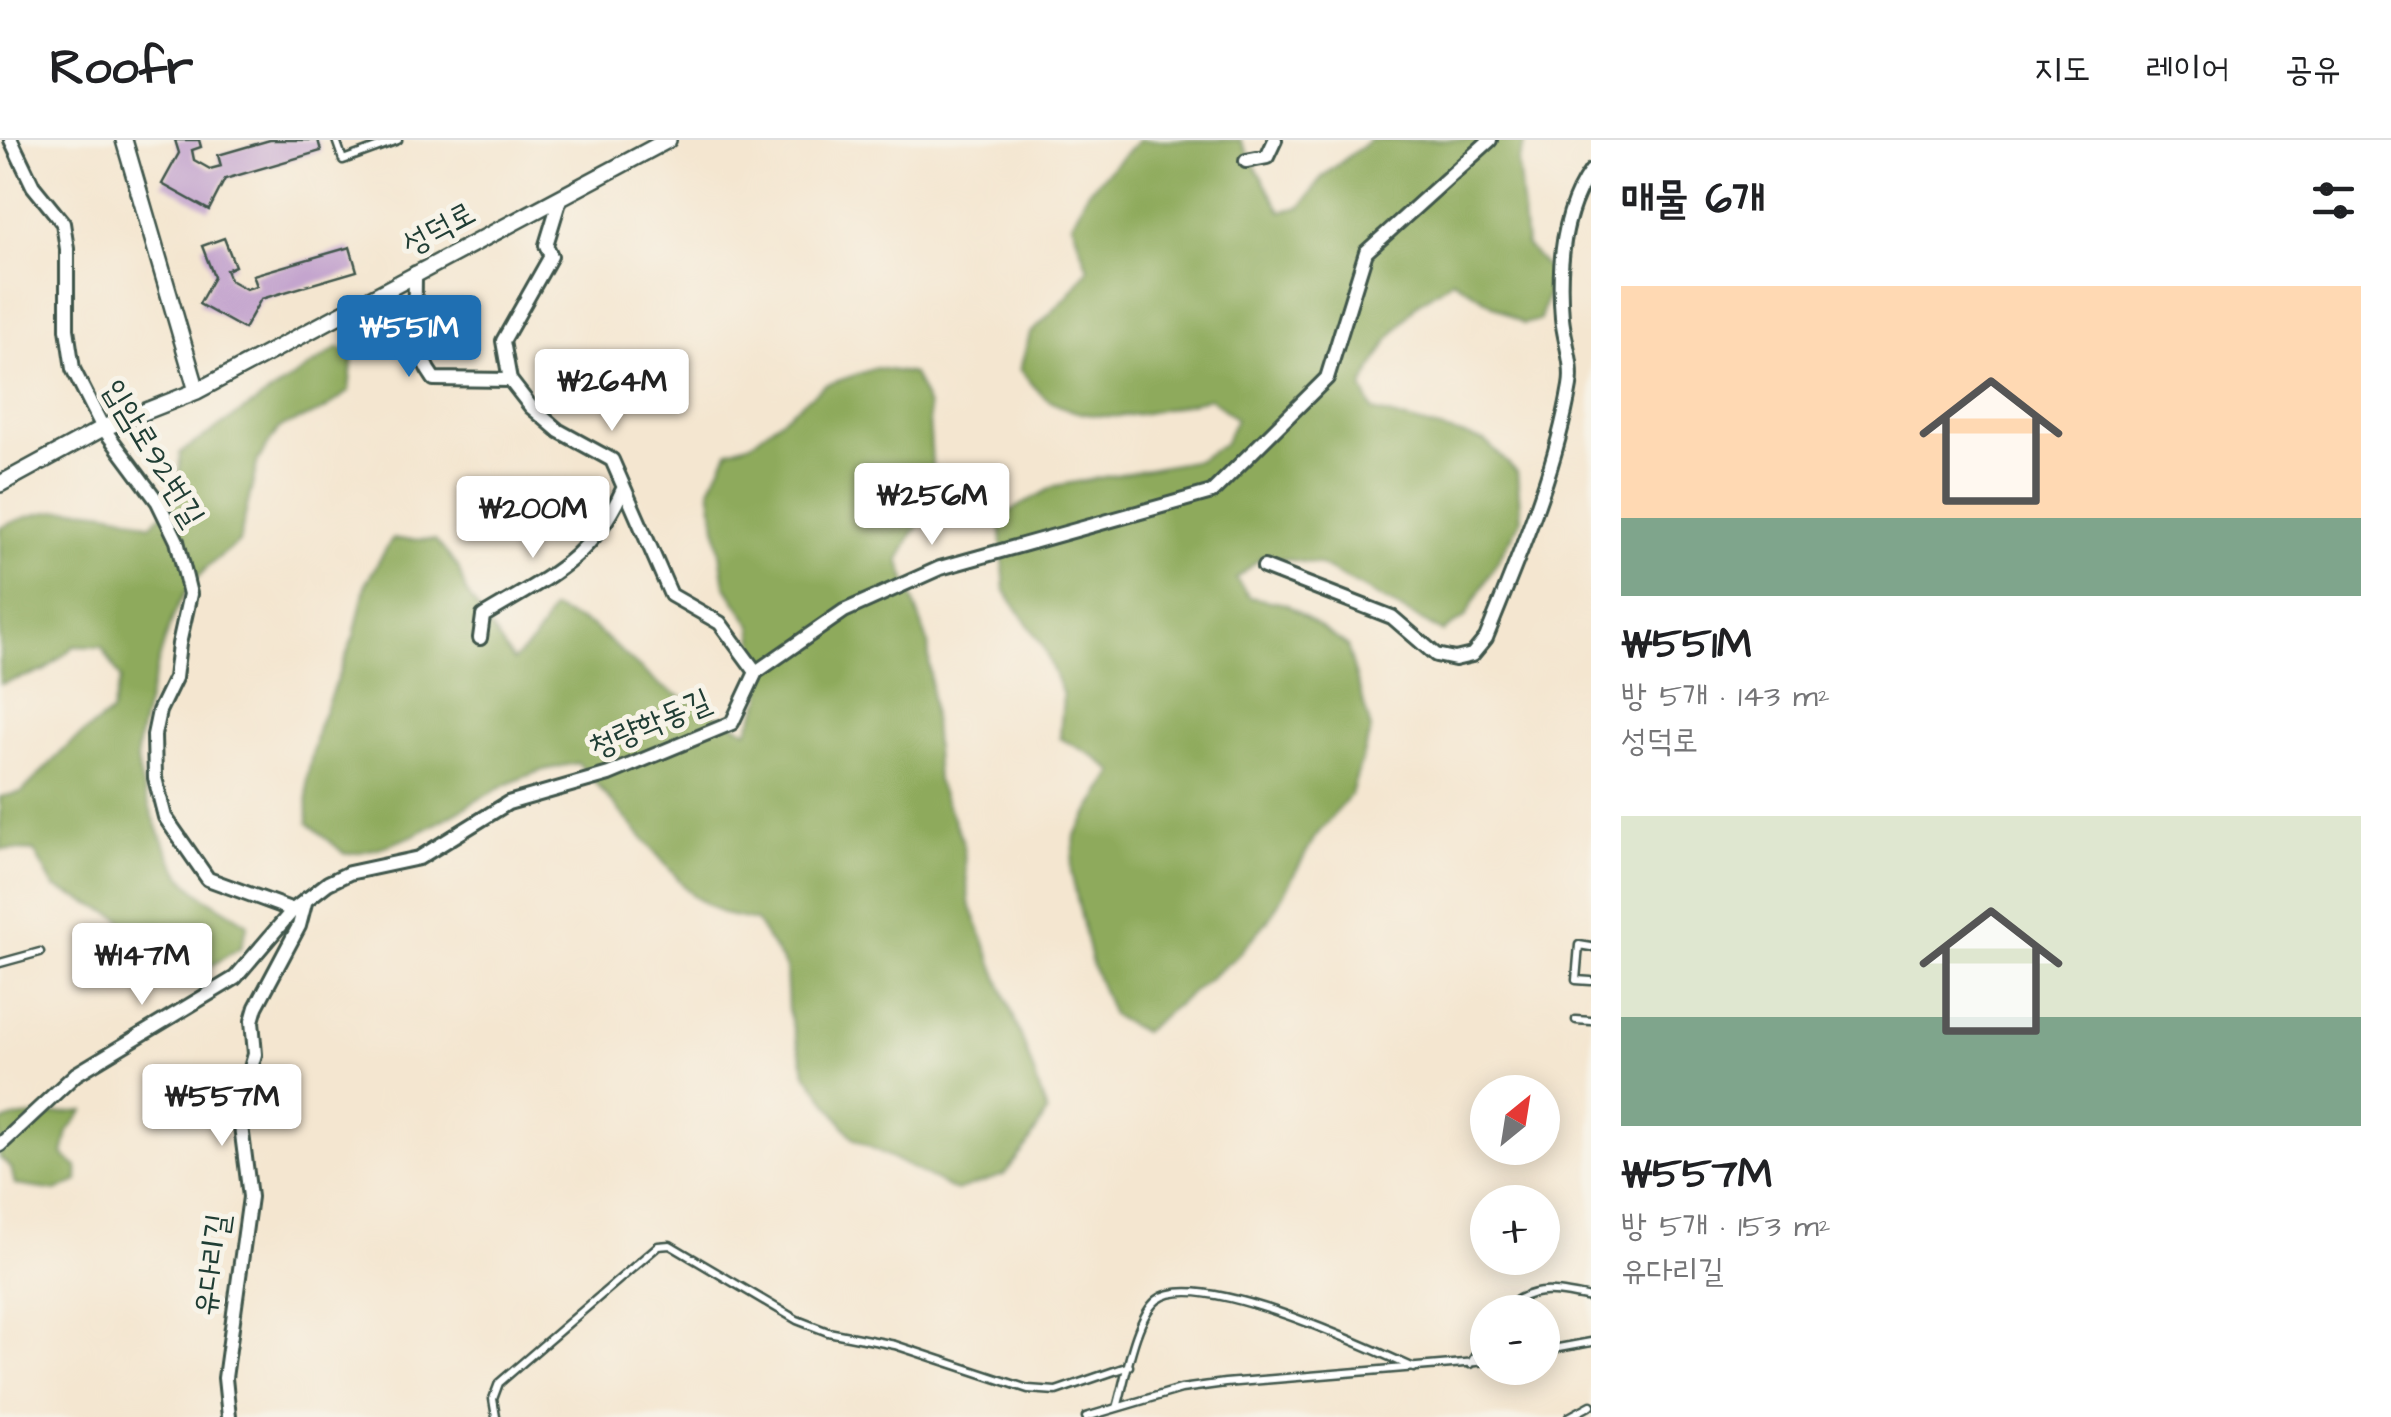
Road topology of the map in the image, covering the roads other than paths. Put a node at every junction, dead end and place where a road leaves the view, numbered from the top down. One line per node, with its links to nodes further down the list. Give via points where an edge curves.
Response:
1 (11, 140): 14 (street, 입암로92번길, via 33,186 64,224 73,369)
2 (124, 140): 13 (street)
3 (336, 140): 4 (lane, via 343,160)
4 (398, 140)
5 (1274, 140): 8 (street, via 1267,157)
6 (1490, 140): 19 (street, via 1366,252 1327,378 1212,492 940,568 844,612)
7 (659, 142): 10 (street, 성덕로)
8 (1246, 161)
9 (1591, 171): 17 (street, via 1564,235 1562,316 1571,378 1565,413 1543,496 1486,638 1472,655 1436,655 1392,616)
10 (560, 199): 11 (street, 성덕로); 12 (street, via 546,246 551,256 502,341)
11 (415, 273): 12 (street, via 415,332 434,380); 13 (street, 성덕로)
12 (510, 380): 16 (street, via 559,431 612,460)
13 (197, 391): 14 (street, 성덕로)
14 (103, 428): 15 (street, 성덕로); 21 (street, 입암로92번길, via 158,502 190,594 175,678 154,735 165,817 208,879)
15 (0, 484)
16 (623, 489): 18 (street, via 583,552 484,616); 19 (street, via 671,595 720,623)
17 (1264, 567)
18 (480, 638)
19 (756, 672): 20 (street, 청량학동길, via 732,723 609,774 508,803 419,858 350,873)
20 (307, 897): 21 (street, 청량학동길); 38 (street, 유다리길, via 256,1007 255,1054 238,1110 250,1197 225,1378)
21 (293, 910): 28 (street, 청량학동길, via 235,978 76,1074)
22 (1591, 946): 25 (lane, via 1579,946 1576,980)
23 (40, 952): 24 (lane)
24 (0, 963)
25 (1591, 981)
26 (1576, 1020): 27 (lane)
27 (1591, 1021)
28 (0, 1145)
29 (1527, 1295): 30 (lane, via 1544,1290)
30 (1591, 1298)
31 (1591, 1342): 32 (lane)
32 (1560, 1348)
33 (1470, 1365): 35 (lane)
34 (1130, 1366): 35 (lane, via 1144,1316 1158,1299 1180,1289 1322,1327); 37 (lane); 39 (lane, via 1056,1390 1028,1390 895,1345 812,1326 670,1245 658,1246 499,1383)
35 (1415, 1368): 37 (lane, via 1181,1389)
36 (1591, 1405): 41 (lane)
37 (1117, 1408): 40 (lane)
38 (230, 1417)
39 (496, 1417)
40 (1086, 1417)
41 (1569, 1417)

